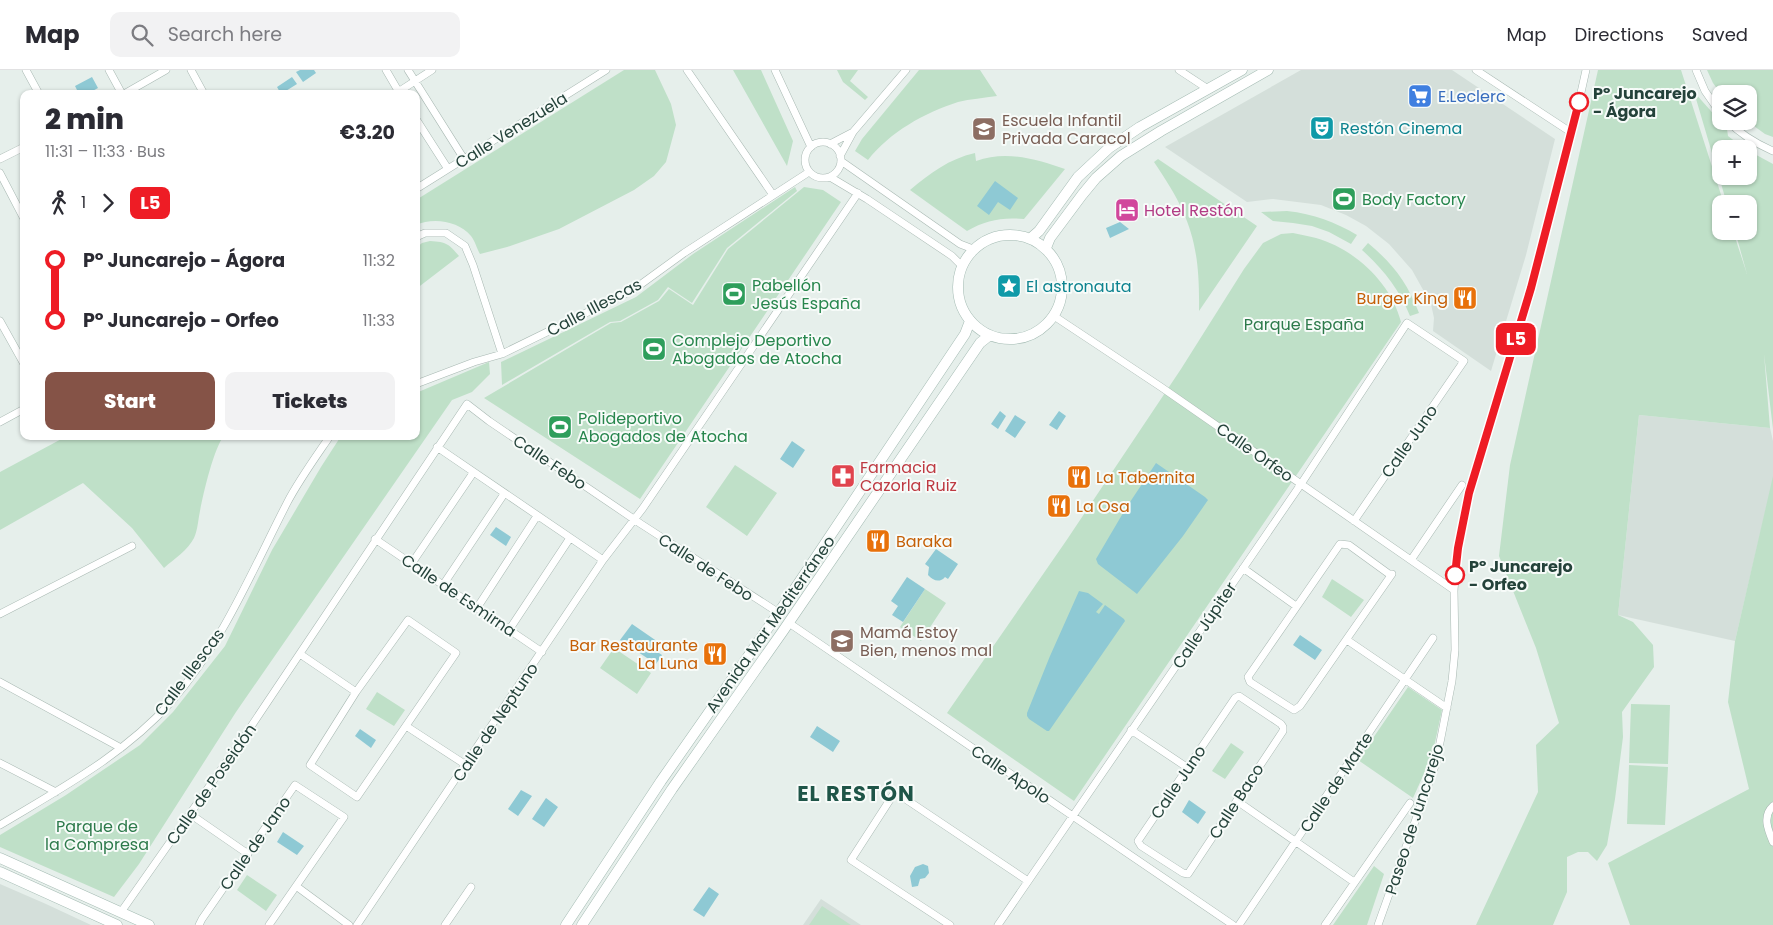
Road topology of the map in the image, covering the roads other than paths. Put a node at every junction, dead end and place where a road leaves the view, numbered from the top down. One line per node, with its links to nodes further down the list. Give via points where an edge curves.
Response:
1 (26, 70): 20 (street)
2 (109, 70): 21 (street)
3 (166, 70): 22 (street)
4 (191, 70): 23 (street)
5 (386, 70): 24 (street)
6 (408, 70): 18 (street)
7 (432, 70): 18 (street)
8 (606, 70): 36 (street, Calle Venezuela)
9 (686, 70): 44 (street)
10 (775, 70): 32 (street)
11 (906, 70): 29 (street)
12 (1180, 70): 19 (street)
13 (1242, 70): 19 (street)
14 (1268, 70): 48 (street, via 1121,156 1082,195)
15 (1476, 70): 30 (street)
16 (1586, 70): 30 (street, Paseo de Juncarejo)
17 (1696, 70): 26 (street)
18 (415, 82): 25 (street); 36 (street)
19 (1208, 89): 47 (street, via 1140,126 1109,148 1078,177)
20 (37, 90)
21 (121, 90)
22 (130, 90)
23 (202, 90)
24 (396, 90)
25 (403, 90)
26 (1712, 101)
27 (420, 125): 38 (street)
28 (1737, 130): 34 (street)
29 (853, 132): 31 (street); 35 (street)
30 (1572, 133): 79 (street, Paseo de Juncarejo, via 1531,288 1469,493)
31 (830, 144): 32 (street, via 820,142); 35 (street, via 837,149)
32 (811, 147): 39 (street, via 805,159)
33 (20, 149): 37 (street)
34 (1773, 151)
35 (840, 158): 41 (street, via 838,170); 49 (street, via 960,244)
36 (464, 159): 38 (street, Calle Venezuela)
37 (0, 160)
38 (448, 169): 42 (street, Calle Venezuela)
39 (809, 172): 41 (street, via 821,178); 44 (street, Calle Illescas)
40 (0, 173): 45 (street)
41 (830, 177): 43 (street)
42 (420, 186)
43 (858, 193): 50 (street); 69 (street, Calle de Neptuno)
44 (773, 195): 56 (street, Calle Illescas, via 633,290)
45 (20, 211)
46 (420, 235): 56 (street, via 446,233 465,246)
47 (1031, 238): 48 (street); 49 (street, via 1001,235)
48 (1046, 248): 51 (street, via 1061,273 1063,288)
49 (973, 249): 50 (street)
50 (962, 266): 53 (street, via 958,294)
51 (1054, 316): 55 (street, via 1037,332 1026,337 1014,339); 65 (street, Calle Orfeo)
52 (0, 321): 57 (street)
53 (970, 321): 55 (street); 82 (street, Avenida Mar Mediterráneo, via 965,334)
54 (1407, 323): 65 (street, Calle Júpiter); 70 (street, Calle Juno, via 1464,361)
55 (990, 335): 84 (street, Avenida Mar Mediterráneo, via 980,343)
56 (502, 354): 58 (street, Calle Illescas)
57 (20, 357)
58 (420, 382)
59 (467, 404): 63 (street, Calle de Poseidón); 69 (street, Calle Febo)
60 (20, 411): 61 (street)
61 (0, 422)
62 (327, 440): 97 (street, Calle Illescas, via 288,501 216,642 172,701)
63 (437, 447): 64 (street); 72 (street, Calle de Poseidón)
64 (473, 472): 67 (street); 76 (street)
65 (1301, 484): 70 (street, Calle Orfeo); 77 (street, Calle Júpiter)
66 (1462, 485): 75 (street)
67 (504, 494): 68 (street); 78 (street)
68 (537, 516): 71 (street); 81 (street)
69 (634, 519): 74 (street, Calle de Neptuno); 82 (street, Calle de Febo)
70 (1354, 521): 75 (street, Calle Orfeo)
71 (570, 538): 74 (street); 85 (street)
72 (375, 539): 76 (street, Calle de Esmirna); 89 (street, Calle de Poseidón)
73 (132, 546): 83 (street)
74 (604, 560): 88 (street, Calle de Neptuno)
75 (1411, 560): 79 (street, Calle Orfeo)
76 (412, 563): 78 (street, Calle de Esmirna)
77 (1243, 568): 80 (street); 96 (street, Calle Júpiter)
78 (443, 584): 81 (street, Calle de Esmirna)
79 (1454, 590): 94 (street, Paseo de Juncarejo, via 1455,650)
80 (1296, 606): 87 (street, via 1340,544 1349,545 1392,574); 87 (street, via 1248,675 1250,682 1290,709 1300,706)
81 (477, 608): 85 (street, Calle de Esmirna)
82 (779, 613): 126 (street, Avenida Mar Mediterráneo, via 660,781)
83 (0, 614)
84 (789, 623): 106 (street, Calle Apolo); 127 (street, Avenida Mar Mediterráneo, via 672,789)
85 (509, 630): 88 (street, Calle de Esmirna)
86 (1434, 638): 90 (street, Calle de Marte)
87 (1347, 640): 90 (street)
88 (542, 652): 99 (street, Calle de Neptuno)
89 (300, 654): 92 (street); 105 (street, Calle de Poseidón)
90 (1405, 680): 94 (street); 108 (street, Calle de Marte)
91 (0, 682): 97 (street)
92 (356, 692): 95 (street, via 310,765 357,797); 95 (street, via 408,620 456,653)
93 (1235, 698): 100 (street, Calle Juno); 102 (street, Calle Baco, via 1242,697 1283,727)
94 (1447, 708): 133 (street, Paseo de Juncarejo, via 1436,763)
95 (406, 726): 99 (street)
96 (1131, 730): 100 (street); 106 (street, Calle Júpiter)
97 (122, 748): 101 (street, Calle Illescas)
98 (0, 763): 101 (street)
99 (466, 765): 124 (street, Calle de Neptuno)
100 (1188, 768): 113 (street, Calle Juno, via 1138,841 1183,873)
101 (56, 792): 107 (street, Calle Illescas)
102 (1237, 801): 108 (street); 113 (street, Calle Baco)
103 (1410, 802): 115 (street)
104 (1773, 806): 109 (street, via 1767,823)
105 (190, 814): 110 (street); 118 (street, Calle de Poseidón)
106 (1074, 815): 114 (street, Calle Júpiter); 130 (street, Calle Apolo)
107 (0, 825)
108 (1296, 842): 115 (street); 131 (street, Calle de Marte)
109 (1773, 842)
110 (248, 854): 116 (street, Calle de Jano, via 295,784 344,817); 121 (street, Calle de Jano)
111 (0, 858): 118 (street)
112 (0, 872): 119 (street)
113 (1190, 872)
114 (1028, 881): 128 (street, via 895,792 850,860); 129 (street, Calle Júpiter)
115 (1354, 882): 132 (street)
116 (296, 886): 122 (street); 123 (street)
117 (470, 887): 125 (street)
118 (121, 912): 120 (street)
119 (117, 925)
120 (149, 925)
121 (199, 925)
122 (269, 925)
123 (349, 925)
124 (357, 925)
125 (445, 925)
126 (566, 925)
127 (582, 925)
128 (950, 925)
129 (998, 925)
130 (1233, 925)
131 (1239, 925)
132 (1325, 925)
133 (1378, 925)

